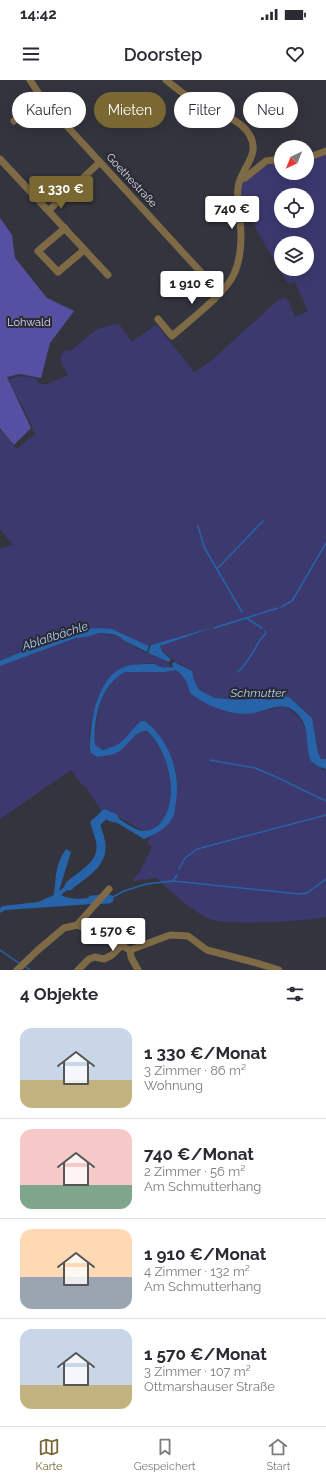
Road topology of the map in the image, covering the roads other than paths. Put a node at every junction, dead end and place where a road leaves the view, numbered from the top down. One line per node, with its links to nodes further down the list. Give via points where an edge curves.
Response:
1 (30, 80): 3 (street, Goethestraße)
2 (166, 80): 10 (street, via 196,103 238,123 249,134 254,151)
3 (38, 92)
4 (69, 128): 9 (street, Goethestraße)
5 (326, 151): 6 (street)
6 (314, 155)
7 (0, 159): 11 (street)
8 (274, 160): 10 (street, via 266,161)
9 (100, 162): 11 (street); 15 (street, Goethestraße)
10 (241, 179): 15 (street, via 238,188 241,233 239,257 235,274)
11 (48, 210): 12 (street)
12 (65, 228): 13 (street); 13 (street, via 38,251 58,272)
13 (84, 250): 14 (street)
14 (108, 275)
15 (220, 293): 16 (street, via 172,336)
16 (158, 319)
17 (107, 892): 18 (street)
18 (77, 925): 19 (street); 21 (street, via 64,928)
19 (121, 946): 20 (street); 22 (street, via 104,959 88,959)
20 (130, 950): 23 (street); 24 (street, via 170,935 188,936 207,950)
21 (17, 970)
22 (78, 970)
23 (138, 970)
24 (279, 970)

